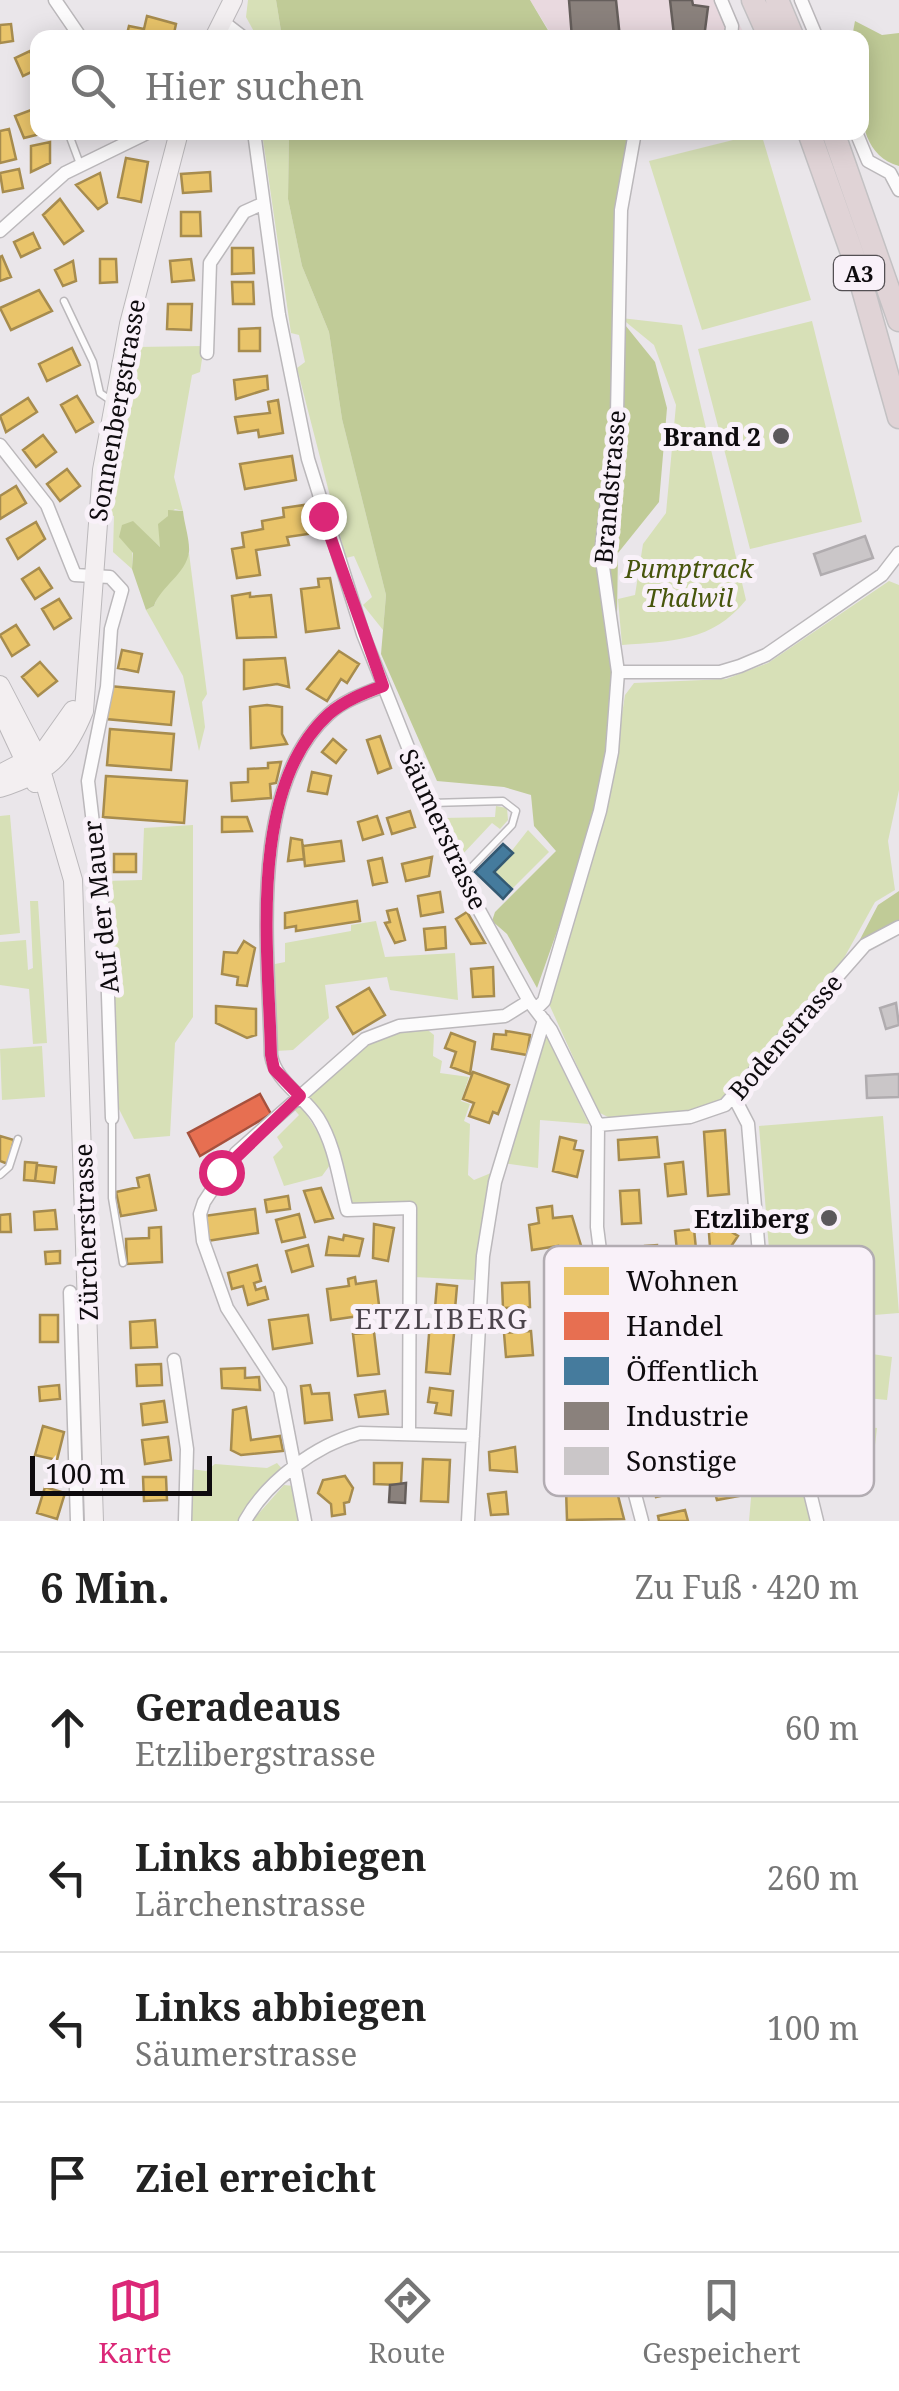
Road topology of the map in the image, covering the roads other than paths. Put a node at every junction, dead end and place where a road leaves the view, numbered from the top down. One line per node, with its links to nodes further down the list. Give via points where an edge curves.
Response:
1 (55, 0): 8 (street)
2 (233, 0): 7 (main road)
3 (721, 0): 9 (street)
4 (753, 0): 10 (highway)
5 (777, 0): 11 (highway)
6 (801, 0): 12 (street)
7 (218, 29)
8 (76, 30)
9 (732, 30)
10 (766, 30)
11 (790, 30)
12 (814, 30)
13 (71, 140): 21 (lane)
14 (132, 140): 21 (street)
15 (177, 140): 28 (main road, Sonnenbergstrasse)
16 (255, 140): 23 (street, Säumerstrasse)
17 (633, 140): 33 (street, Brandstrasse, via 621,210 616,415 601,553)
18 (812, 140): 29 (highway, A3)
19 (836, 140): 26 (highway, A3)
20 (859, 140): 22 (street, via 868,161 890,173)
21 (80, 165): 24 (street)
22 (899, 190)
23 (262, 204): 27 (street, via 244,212 210,263); 35 (street, Säumerstrasse, via 308,459)
24 (1, 227)
25 (64, 301): 28 (lane, via 100,393)
26 (899, 320)
27 (207, 353)
28 (114, 402): 32 (main road, Sonnenbergstrasse)
29 (899, 417)
30 (0, 446): 32 (street, via 47,506 70,569)
31 (899, 553): 33 (street, via 882,576 740,666 720,672)
32 (93, 578): 37 (main road, Sonnenbergstrasse, via 85,693); 46 (street, Auf der Mauer, via 110,577 122,590 88,781 106,934)
33 (618, 672): 43 (street, Brandstrasse, via 600,812)
34 (0, 684): 37 (main road, Zürcherstrasse)
35 (383, 686): 40 (street, Säumerstrasse); 44 (street, via 331,712 308,738 270,846 271,1055 274,1069)
36 (0, 708): 37 (main road, Zürcherstrasse)
37 (35, 767): 38 (main road, Sonnenbergstrasse); 39 (main road); 61 (main road, Zürcherstrasse, via 73,880)
38 (0, 774)
39 (0, 788)
40 (427, 804): 41 (street, Säumerstrasse); 41 (lane, via 515,806 512,825)
41 (461, 878): 43 (street, Säumerstrasse)
42 (899, 927): 45 (street, Bodenstrasse, via 865,945)
43 (536, 1010): 44 (street, via 377,1033); 47 (street); 56 (street, via 483,1256)
44 (300, 1096): 55 (street, via 328,1136 346,1210 410,1208); 57 (street, via 226,1164 200,1214 227,1308 280,1390)
45 (734, 1098): 47 (street, Bodenstrasse, via 704,1115); 51 (street, via 748,1124)
46 (112, 1118): 52 (lane, Auf der Mauer, via 112,1198)
47 (598, 1125): 50 (street)
48 (18, 1139): 49 (lane)
49 (0, 1174)
50 (599, 1246)
51 (758, 1246)
52 (122, 1263)
53 (70, 1292): 60 (street, Zürcherstrasse)
54 (174, 1360): 62 (street, via 187,1450)
55 (408, 1433): 56 (street); 57 (street, via 347,1436)
56 (472, 1436): 65 (street)
57 (296, 1468): 63 (street); 64 (street)
58 (635, 1496): 66 (street)
59 (811, 1496): 67 (street)
60 (77, 1521)
61 (94, 1521)
62 (185, 1521)
63 (245, 1521)
64 (305, 1521)
65 (468, 1521)
66 (642, 1521)
67 (817, 1521)

